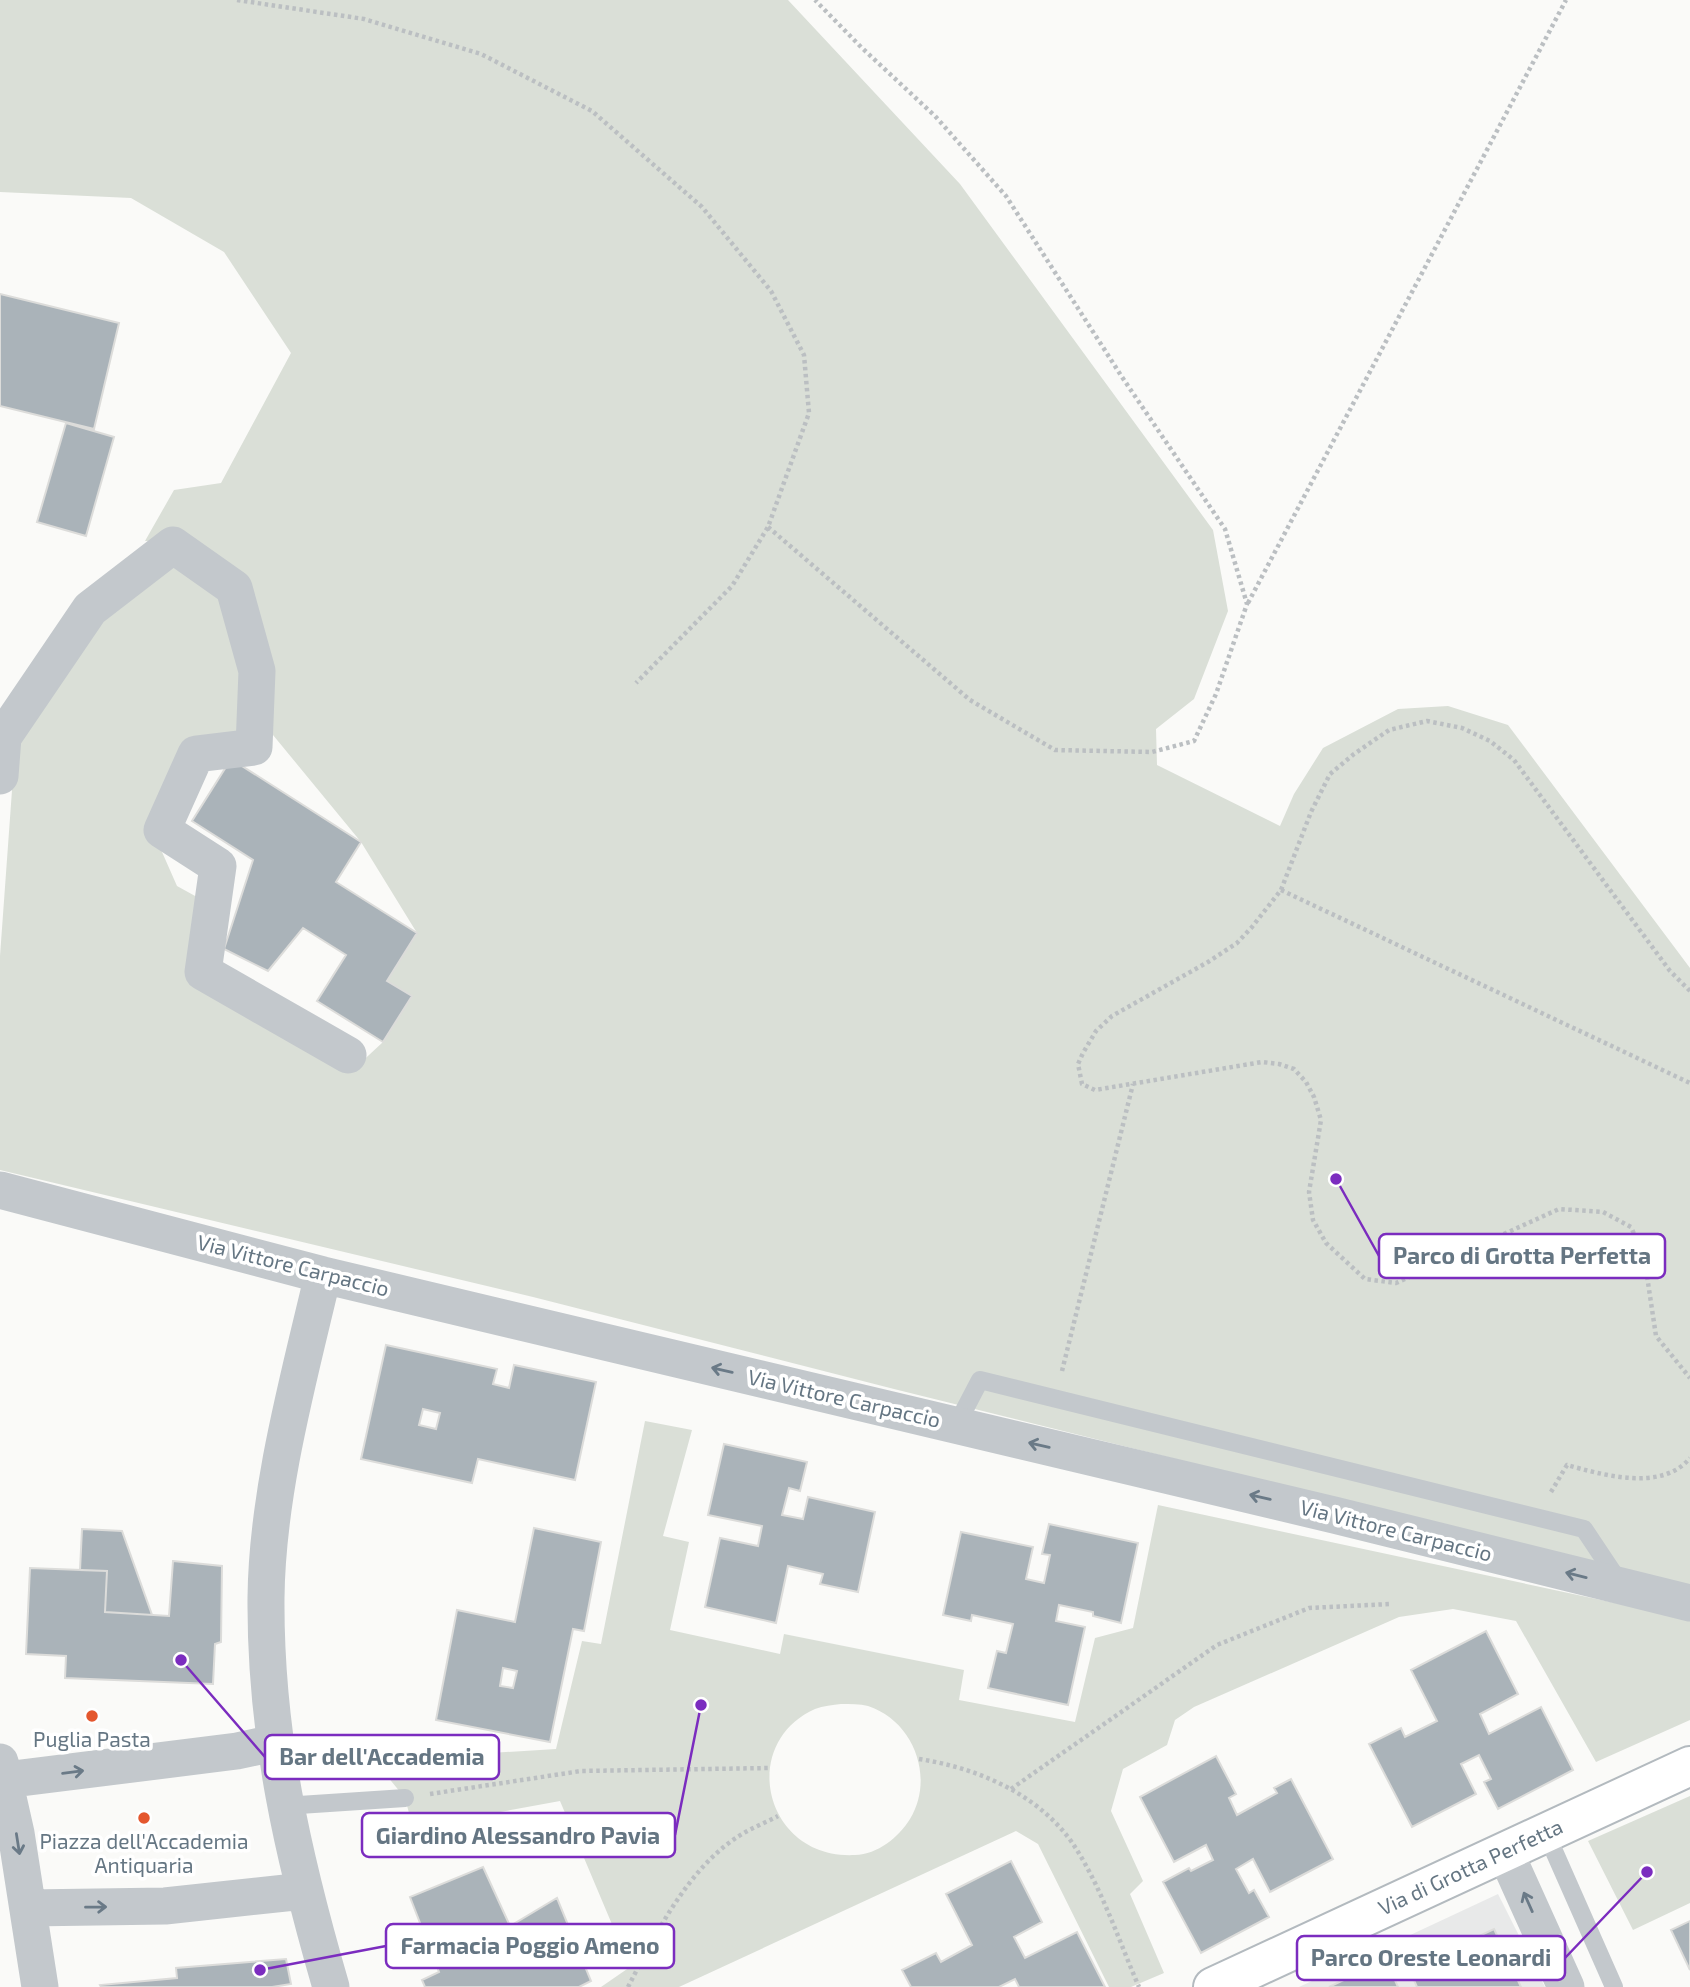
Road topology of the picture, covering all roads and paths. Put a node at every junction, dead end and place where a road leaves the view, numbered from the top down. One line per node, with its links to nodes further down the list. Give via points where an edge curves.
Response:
1 (236, 0): 4 (path, via 364,19 481,54 592,111 702,207 771,291 804,355 809,412)
2 (815, 0): 5 (path, via 935,116 1006,196 1225,529)
3 (1566, 0): 5 (path)
4 (768, 527): 5 (path, via 970,699 1055,750 1152,752 1194,741 1216,694); 6 (path, via 732,586)
5 (1247, 604)
6 (636, 682)
7 (2, 735): 8 (street); 11 (street, via 90,609 173,545 234,588 257,671 254,747 196,754 162,830 218,866 203,972)
8 (0, 776)
9 (1281, 890): 10 (path, via 1330,774 1388,730 1427,721 1462,728 1490,741 1514,760 1670,971); 12 (path, via 1237,943 1112,1016 1096,1031 1078,1063 1082,1084 1095,1090); 13 (path)
10 (1690, 991)
11 (348, 1055)
12 (1133, 1083): 16 (path, via 1262,1062 1294,1069 1314,1097 1321,1120 1309,1192 1313,1220 1326,1243 1365,1279 1396,1283 1559,1209 1603,1212 1622,1222 1631,1227 1644,1256 1656,1336); 17 (path)
13 (1690, 1083)
14 (0, 1190): 15 (street, Via Vittore Carpaccio)
15 (323, 1275): 18 (street, Via Vittore Carpaccio, one-way to 15); 24 (street, via 303,1355 270,1554 267,1659)
16 (1690, 1377)
17 (1055, 1399): 18 (lane, via 980,1380); 20 (lane)
18 (956, 1426): 21 (street, Via Vittore Carpaccio, one-way to 18)
19 (1690, 1458): 20 (path, via 1682,1468 1649,1478 1567,1465)
20 (1536, 1517): 21 (lane, via 1584,1529)
21 (1622, 1587): 22 (street, Via Vittore Carpaccio)
22 (1690, 1603)
23 (1390, 1604): 29 (path, via 1309,1608 1217,1645)
24 (274, 1744): 28 (street, one-way to 24); 31 (street)
25 (919, 1759): 29 (path, via 969,1771)
26 (1690, 1766): 33 (street, Via di Grotta Perfetta)
27 (770, 1768): 30 (path, via 581,1771)
28 (2, 1776): 36 (street, one-way to 36)
29 (1011, 1789): 40 (path, via 1050,1817 1071,1841)
30 (405, 1798): 31 (lane)
31 (284, 1806): 35 (street)
32 (778, 1816): 39 (path, via 738,1836 707,1863 669,1912)
33 (1546, 1833): 34 (street, Via di Grotta Perfetta); 43 (lane)
34 (1505, 1852): 41 (street, Via di Grotta Perfetta); 42 (street, one-way to 34)
35 (304, 1891): 36 (street, one-way to 35, via 165,1906); 38 (street)
36 (28, 1908): 37 (street)
37 (40, 1987)
38 (331, 1987)
39 (628, 1987)
40 (1139, 1987)
41 (1213, 1987)
42 (1566, 1987)
43 (1614, 1987)

